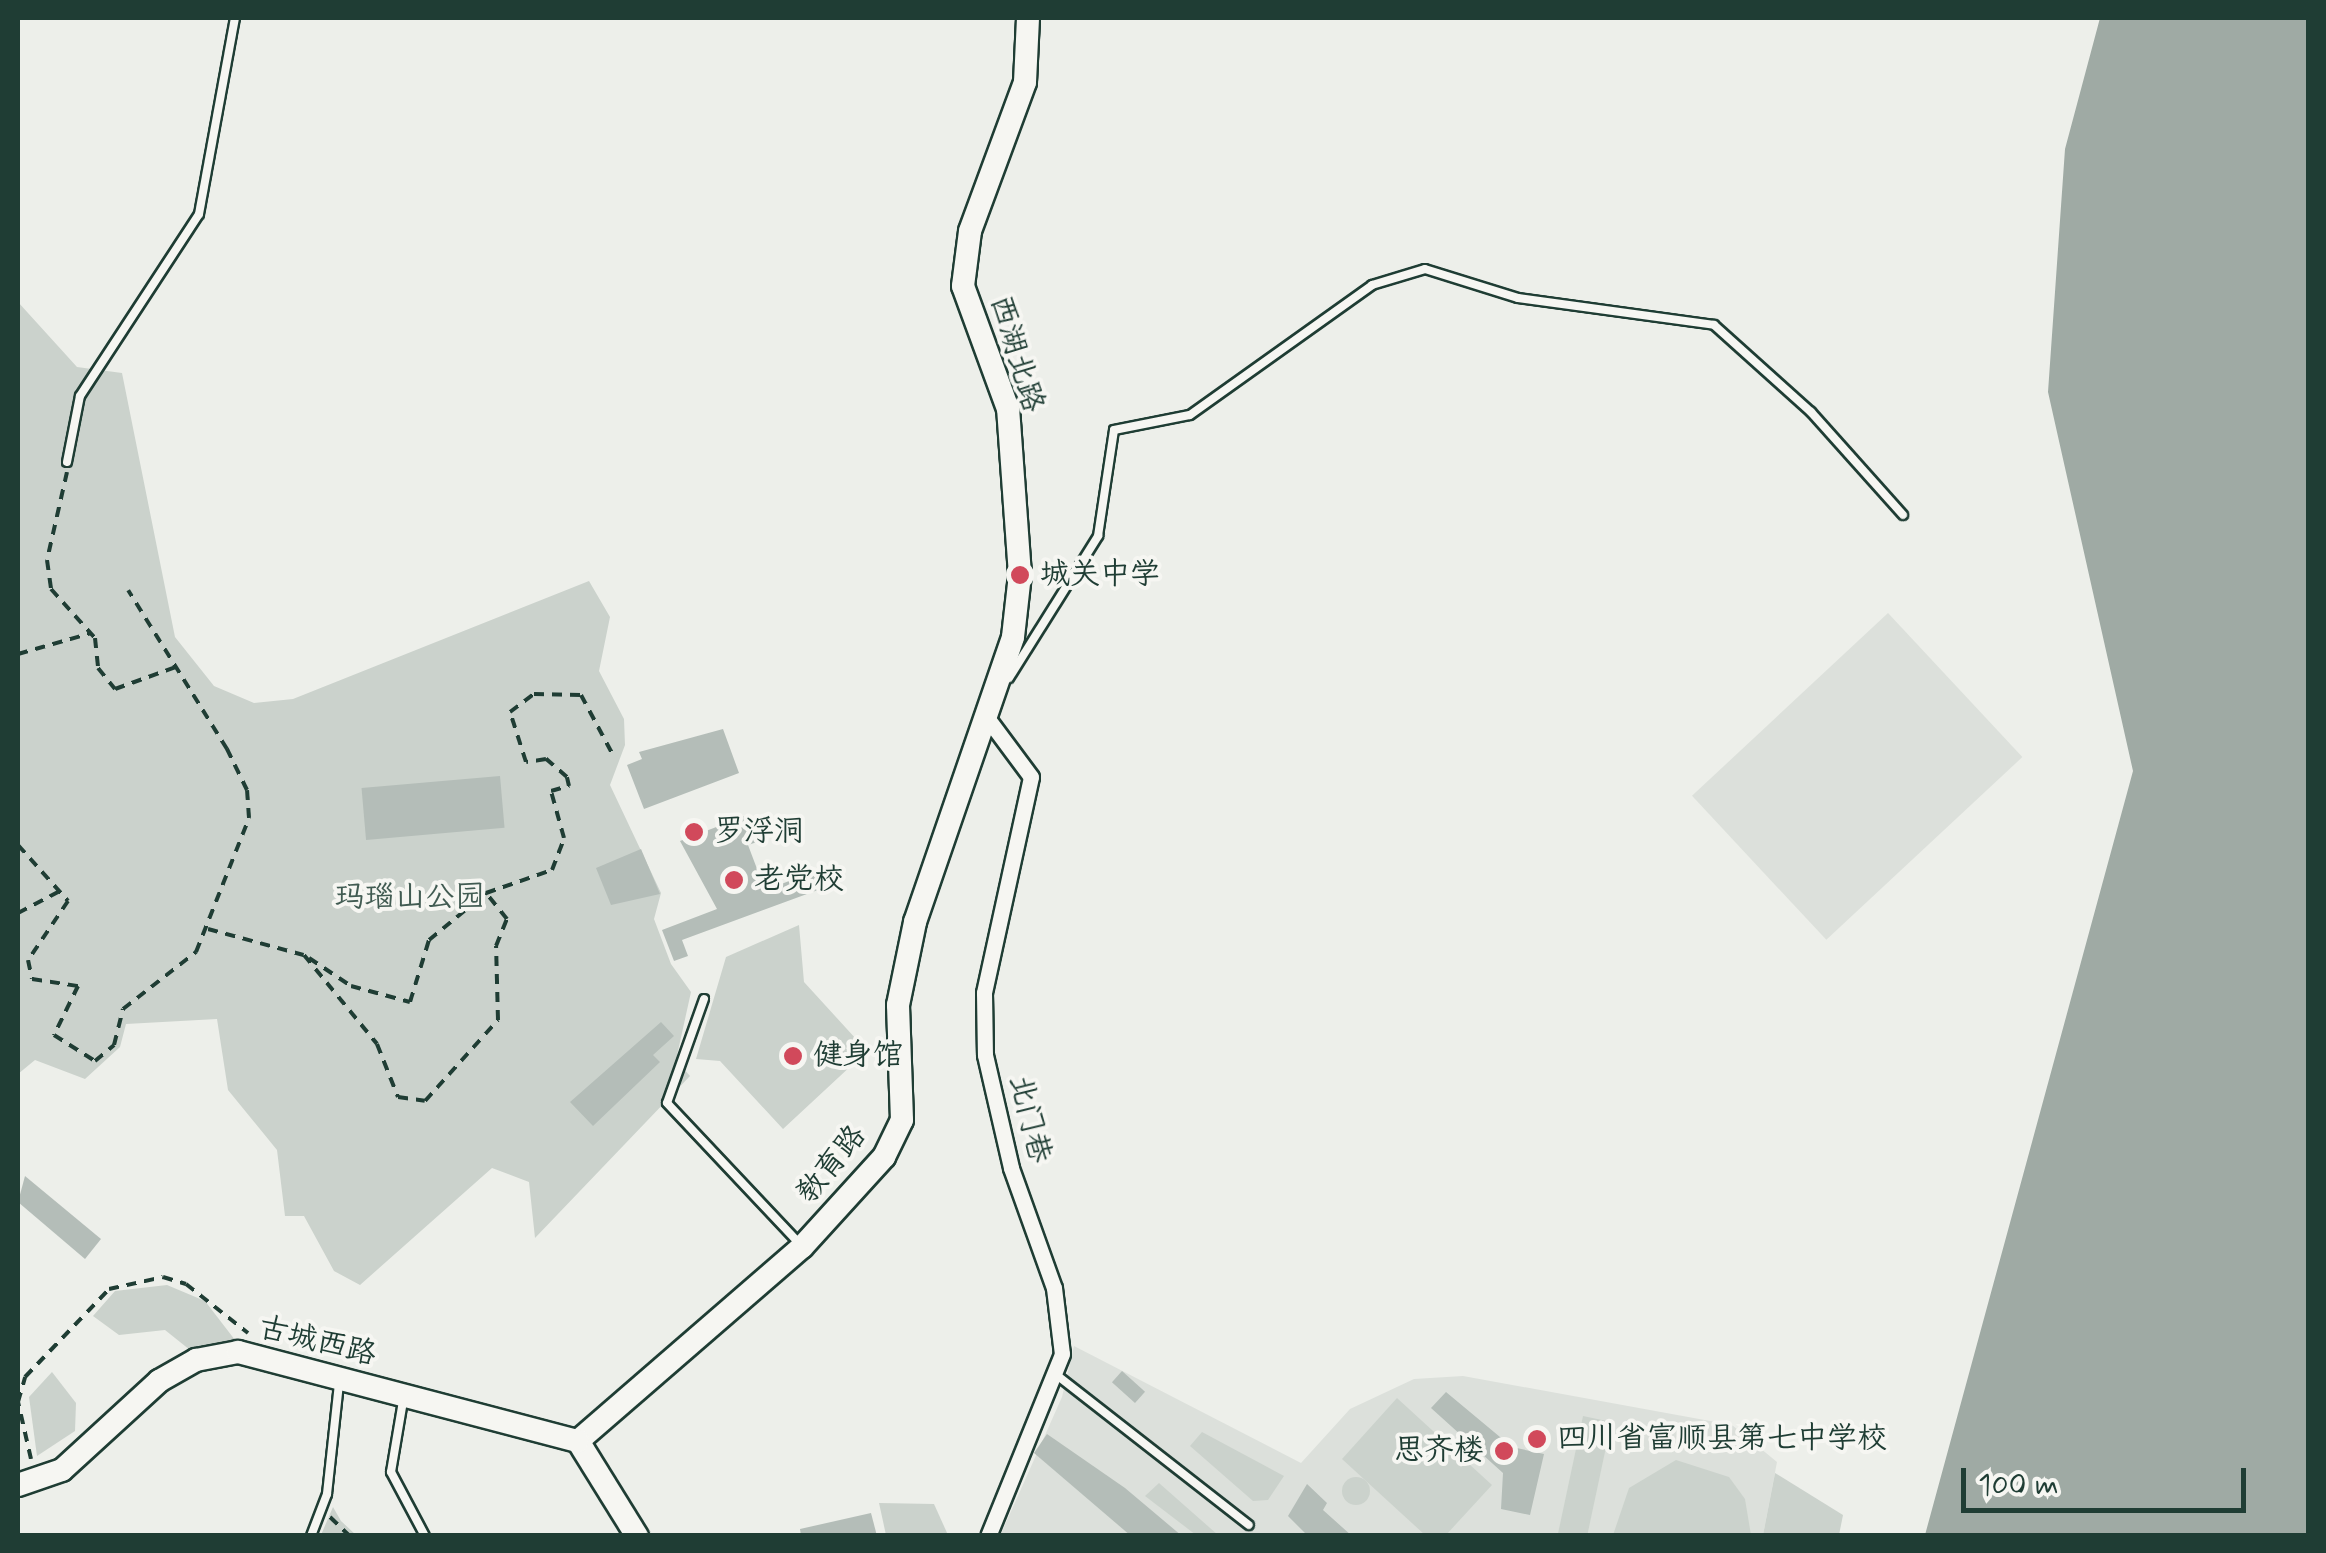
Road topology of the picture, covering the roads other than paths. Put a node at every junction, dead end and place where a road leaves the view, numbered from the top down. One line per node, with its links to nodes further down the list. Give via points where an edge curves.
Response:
1 (235, 18): 3 (lane, via 200,214 80,396)
2 (1028, 18): 5 (street, 西湖北路, via 1025,82 970,231 963,286 1008,409 1020,574 1013,637)
3 (67, 462)
4 (1903, 516): 5 (lane, via 1811,412 1714,325 1518,298 1425,269 1372,285 1190,415 1114,430 1098,536)
5 (986, 715): 7 (street, 教育路, via 908,956 898,1005 902,1120 884,1157); 8 (street, 北门巷, via 1031,777 984,993 985,1056 1058,1305)
6 (704, 999): 7 (lane, via 667,1103)
7 (802, 1247): 11 (street, 教育路)
8 (1058, 1376): 13 (lane); 17 (street, 北门巷)
9 (340, 1377): 10 (street, 古城西路); 12 (street, 古城西路, via 274,1355 196,1360 41,1479); 14 (lane, via 323,1510)
10 (404, 1396): 11 (street, 古城西路); 15 (lane, via 391,1472)
11 (578, 1441): 16 (street)
12 (18, 1485)
13 (1250, 1526)
14 (311, 1536)
15 (425, 1536)
16 (637, 1536)
17 (988, 1536)

